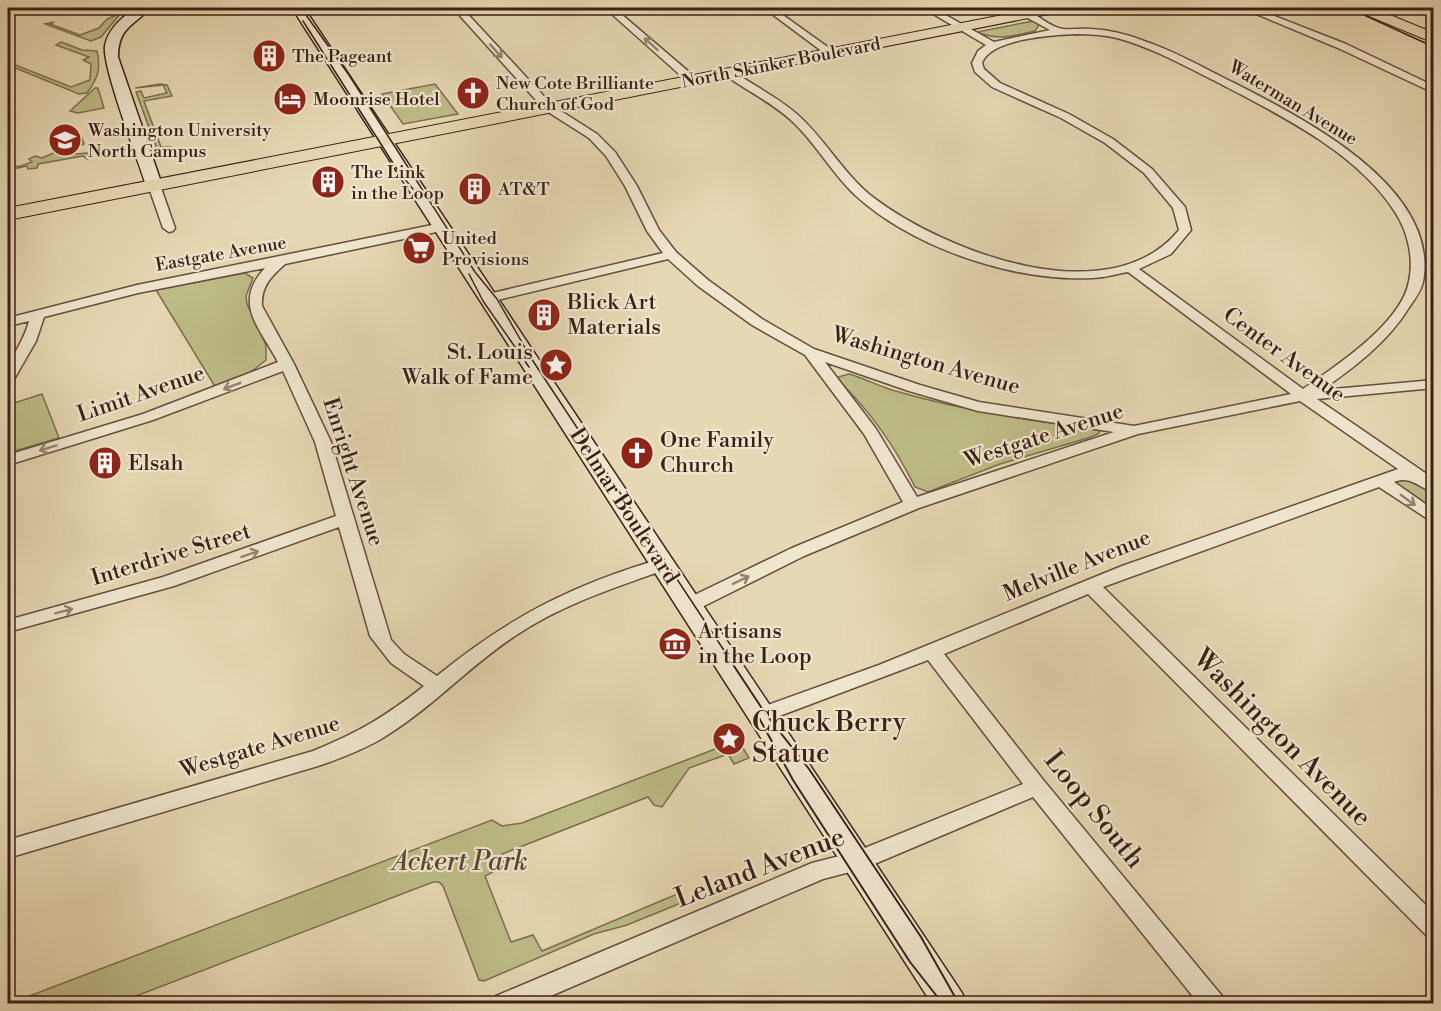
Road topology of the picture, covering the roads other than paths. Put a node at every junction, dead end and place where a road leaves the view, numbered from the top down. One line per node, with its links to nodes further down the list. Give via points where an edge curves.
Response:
1 (144, 8): 23 (main road, via 126,20 112,39 110,50 113,69)
2 (298, 8): 22 (main road, Delmar Boulevard)
3 (457, 8): 21 (street, Washington Avenue, one-way to 21)
4 (609, 8): 19 (street, one-way to 4)
5 (768, 8): 17 (street)
6 (927, 8): 12 (street)
7 (1059, 8): 11 (main road, North Skinker Boulevard)
8 (1247, 8): 20 (street)
9 (1362, 8): 15 (main road)
10 (1377, 8): 14 (main road)
11 (1027, 14): 12 (main road, North Skinker Boulevard); 13 (street, Waterman Avenue)
12 (959, 27): 16 (street); 17 (main road, North Skinker Boulevard)
13 (1058, 31): 16 (street, Waterman Avenue); 37 (street, Waterman Avenue, via 1116,35 1206,72 1321,137 1366,170 1398,207 1417,245 1416,284 1396,320 1358,358)
14 (1434, 32)
15 (1434, 39)
16 (994, 46): 29 (street, via 978,56 976,63 986,77 1109,141 1148,171 1179,207 1185,230 1165,253)
17 (831, 53): 18 (main road, North Skinker Boulevard)
18 (729, 73): 19 (main road, North Skinker Boulevard); 29 (street, via 795,118 868,200 901,223 941,243 1011,269 1067,276)
19 (692, 80): 21 (main road, North Skinker Boulevard)
20 (1434, 90)
21 (549, 108): 22 (main road, North Skinker Boulevard); 27 (street, Washington Avenue, via 592,136 611,154 653,231)
22 (384, 140): 23 (main road, North Skinker Boulevard); 25 (main road, Delmar Boulevard)
23 (154, 185): 24 (main road, North Skinker Boulevard); 26 (street)
24 (8, 214)
25 (442, 227): 28 (street, Eastgate Avenue); 30 (main road, Delmar Boulevard)
26 (169, 228)
27 (671, 255): 30 (street); 33 (street, Washington Avenue, via 757,322)
28 (280, 262): 31 (street, Eastgate Avenue, via 136,289); 34 (street, Enright Avenue, via 259,283 254,297 259,316)
29 (1130, 268): 37 (street, Center Avenue)
30 (489, 298): 46 (main road, Delmar Boulevard)
31 (37, 316): 32 (street, Eastgate Avenue); 35 (street, via 29,344)
32 (8, 322)
33 (810, 352): 38 (street, Washington Avenue, via 978,406); 43 (street, Washington Avenue, via 871,432)
34 (287, 364): 39 (street, Limit Avenue, one-way to 39, via 148,417); 45 (street, Enright Avenue, via 323,442)
35 (8, 378)
36 (1434, 384): 37 (street, Westgate Avenue)
37 (1303, 396): 38 (street, Westgate Avenue); 40 (street, Center Avenue)
38 (1135, 430): 43 (street, Westgate Avenue)
39 (8, 460)
40 (1414, 475): 41 (street, Melville Avenue, via 1400,474); 42 (street, Center Avenue)
41 (1382, 481): 44 (street, one-way to 44); 47 (street, Melville Avenue)
42 (1434, 487)
43 (914, 504): 48 (street, Westgate Avenue, one-way to 43, via 792,555)
44 (1434, 518)
45 (346, 519): 49 (street, Interdrive Street, one-way to 45, via 168,582); 51 (street, Enright Avenue, via 384,646)
46 (664, 564): 48 (main road, Delmar Boulevard); 51 (street, Westgate Avenue, via 603,584 538,613)
47 (1091, 585): 50 (street, Melville Avenue); 56 (street, Washington Avenue)
48 (690, 605): 52 (main road, Delmar Boulevard)
49 (8, 626)
50 (931, 650): 52 (street, Melville Avenue); 53 (street, Loop South)
51 (438, 686): 54 (street, Westgate Avenue, via 379,730 318,758)
52 (761, 715): 55 (main road, Delmar Boulevard)
53 (1037, 787): 55 (street, Leland Avenue); 59 (street, Loop South)
54 (8, 849)
55 (857, 861): 57 (street, Leland Avenue, via 820,870); 58 (main road, Delmar Boulevard)
56 (1434, 928)
57 (504, 1004)
58 (951, 1004)
59 (1214, 1004)

